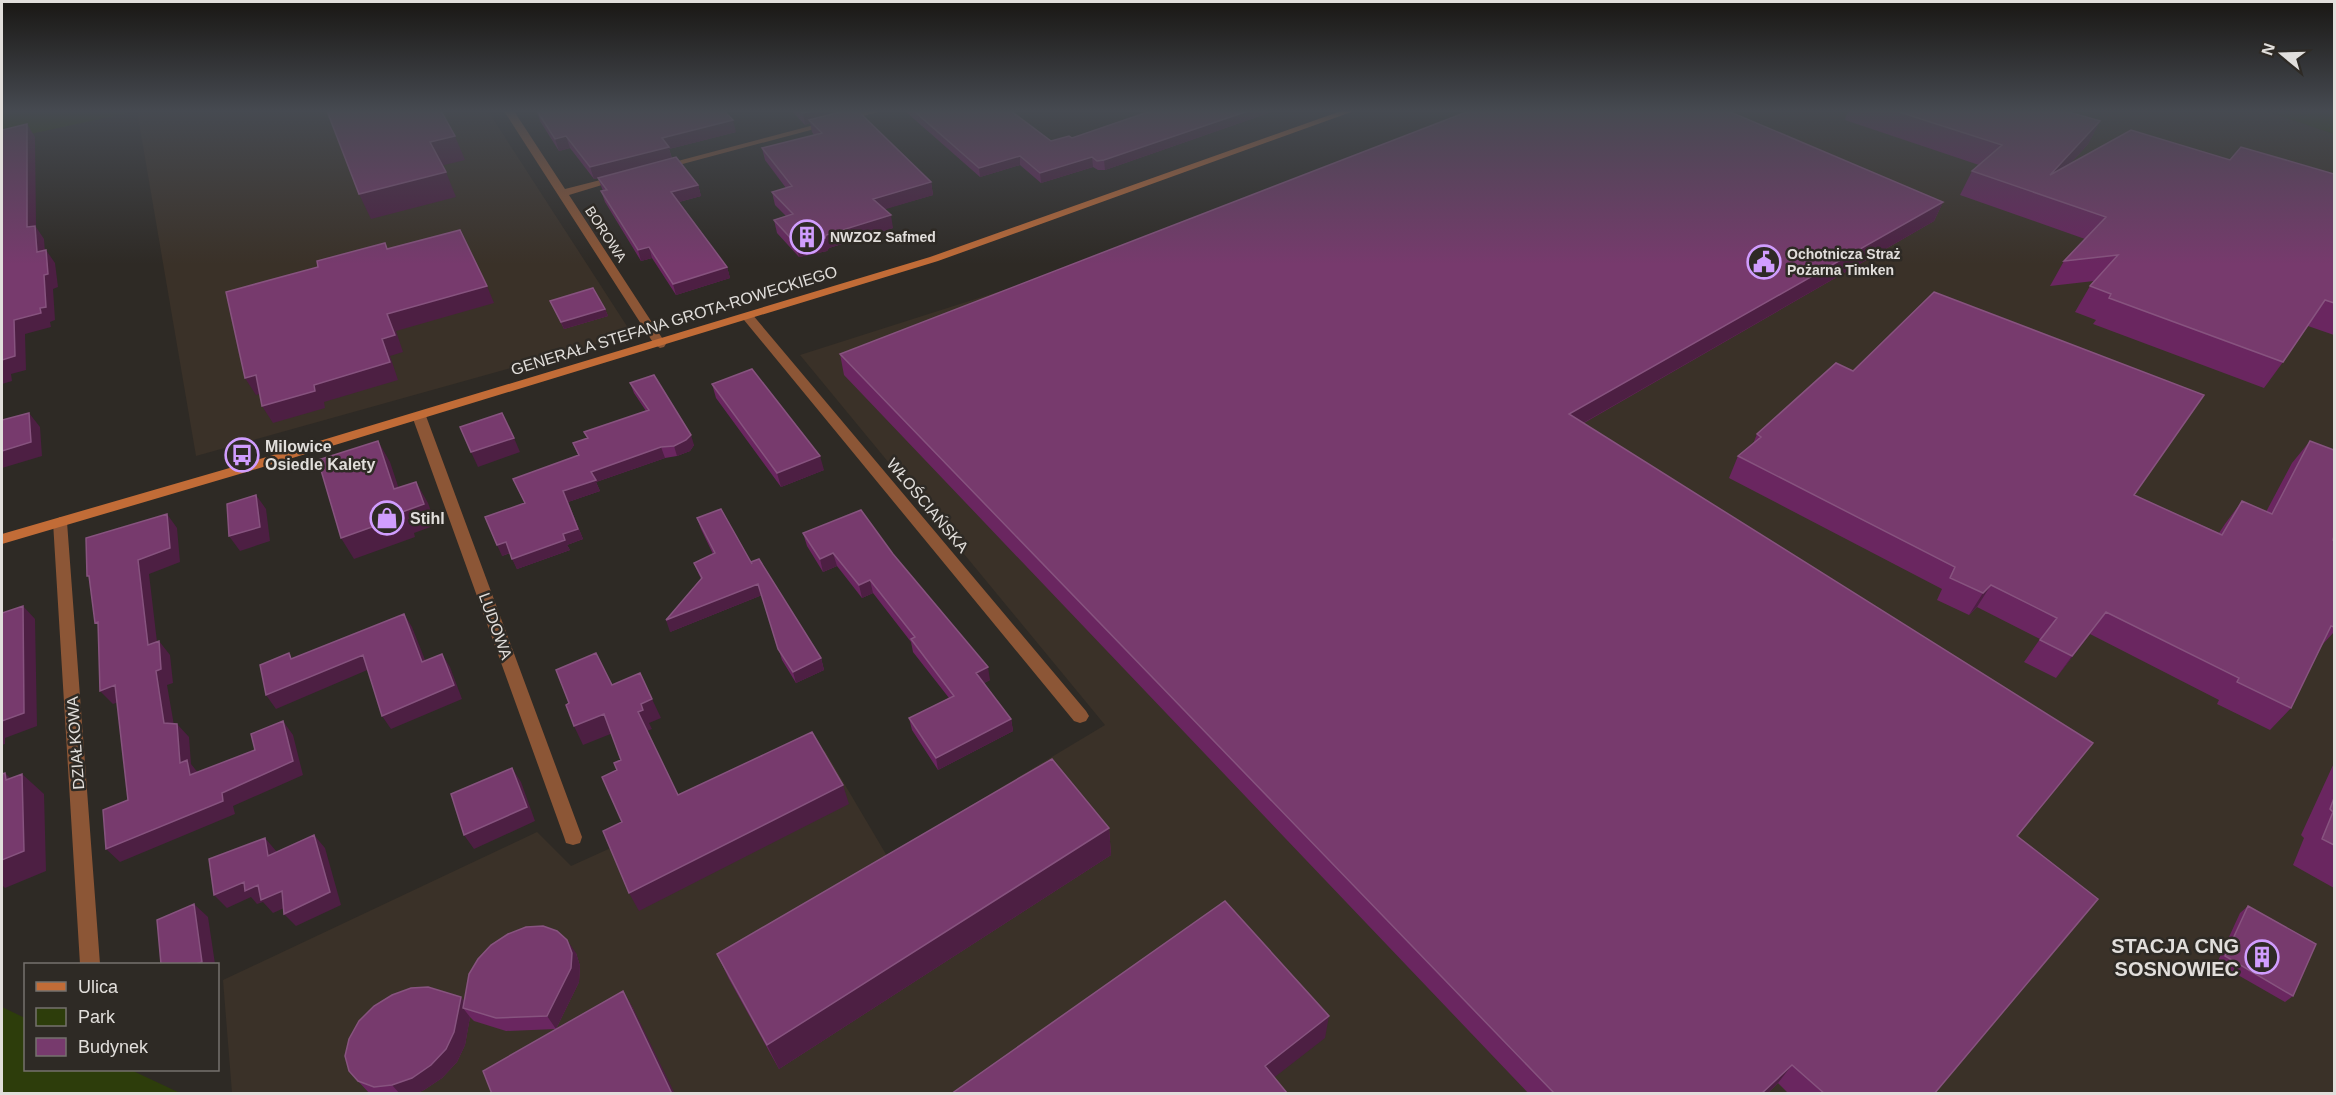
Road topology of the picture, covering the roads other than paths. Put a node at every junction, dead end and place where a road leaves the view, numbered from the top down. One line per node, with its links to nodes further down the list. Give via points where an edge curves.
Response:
1 (542, 162): 6 (street, BOROWA)
2 (682, 162): 4 (street)
3 (1206, 162): 7 (street, GENERAŁA STEFANA GROTA-ROWECKIEGO, via 934,259)
4 (652, 170)
5 (629, 176): 6 (street)
6 (562, 193): 8 (street, BOROWA)
7 (748, 317): 8 (street, GENERAŁA STEFANA GROTA-ROWECKIEGO); 12 (street, WŁOŚCIAŃSKA)
8 (660, 344): 9 (street, GENERAŁA STEFANA GROTA-ROWECKIEGO)
9 (419, 416): 10 (street, GENERAŁA STEFANA GROTA-ROWECKIEGO); 13 (street, LUDOWA)
10 (60, 522): 11 (street, GENERAŁA STEFANA GROTA-ROWECKIEGO); 14 (street, DZIAŁKOWA)
11 (2, 538)
12 (1080, 717)
13 (573, 837)
14 (90, 963)

